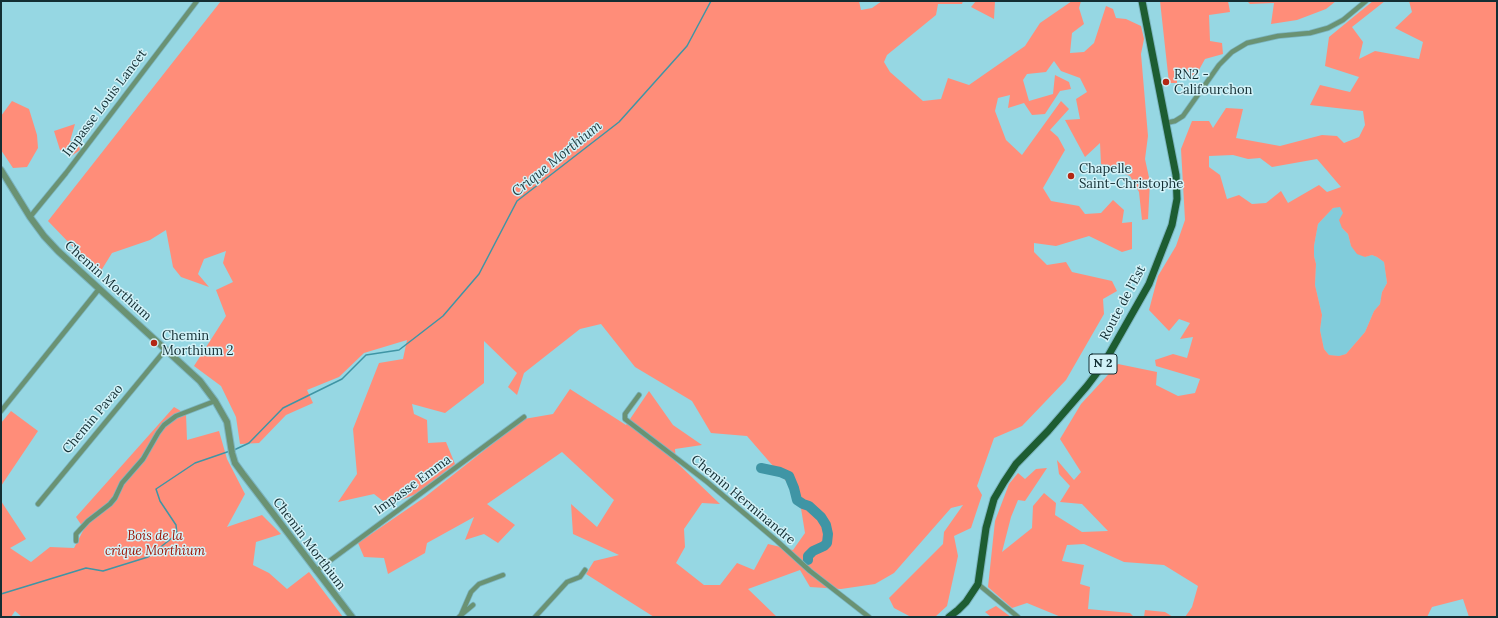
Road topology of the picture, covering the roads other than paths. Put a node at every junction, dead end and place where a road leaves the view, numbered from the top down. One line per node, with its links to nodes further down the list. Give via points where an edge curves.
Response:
1 (196, 1): 6 (street, Impasse Louis Lancet)
2 (1142, 1): 4 (main road, Route de l'Est / N 2)
3 (1366, 1): 4 (street, via 1343,20 1328,28 1247,43 1232,52 1219,65 1182,116 1175,121)
4 (1166, 122): 18 (main road, Route de l'Est / N 2, via 1176,175 1177,199 1172,225 1154,272 1103,365 1048,432 1016,464 994,499 986,528)
5 (1, 170): 6 (street, Chemin Morthium)
6 (30, 217): 7 (street, Chemin Morthium, via 58,251)
7 (99, 288): 8 (street, Chemin Morthium); 11 (street)
8 (166, 349): 10 (street, Chemin Morthium, via 200,381); 13 (street, Chemin Pavao)
9 (639, 395): 23 (street, Chemin Herminandre, via 625,414 625,419 706,481 810,571)
10 (215, 401): 14 (street, via 176,416 164,424 143,459 122,483 115,498 76,534); 16 (street, Chemin Morthium, via 227,422 231,450 236,463)
11 (1, 411)
12 (524, 417): 16 (street, Impasse Emma)
13 (38, 504)
14 (76, 541)
15 (585, 570): 22 (street, via 580,577 567,582)
16 (316, 571): 21 (street, Chemin Morthium)
17 (503, 575): 20 (street, via 479,584 471,592)
18 (978, 584): 24 (main road, Route de l'Est / N 2, via 966,602); 25 (street)
19 (473, 605): 20 (street)
20 (460, 616)
21 (352, 617)
22 (535, 617)
23 (869, 617)
24 (949, 617)
25 (1018, 617)

